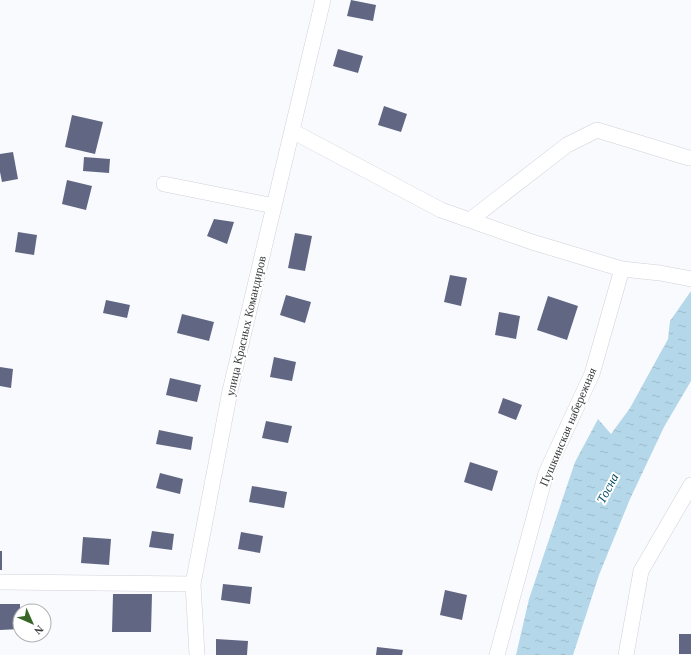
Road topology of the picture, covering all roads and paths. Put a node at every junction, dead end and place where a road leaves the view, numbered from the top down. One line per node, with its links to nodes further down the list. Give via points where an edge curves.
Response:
1 (323, 0): 2 (street, улица Красных Командиров)
2 (292, 131): 5 (street, улица Красных Командиров); 6 (street, via 441,210)
3 (689, 158): 6 (street, via 596,130 567,145)
4 (164, 184): 5 (street)
5 (274, 206): 11 (street, улица Красных Командиров, via 230,391)
6 (470, 220): 7 (street)
7 (622, 269): 8 (street); 13 (street, Пушкинская набережная, via 592,374 546,473)
8 (691, 279)
9 (691, 485): 14 (street, via 640,571)
10 (0, 582): 11 (street)
11 (193, 584): 12 (street, улица Красных Командиров)
12 (197, 655)
13 (497, 655)
14 (626, 655)

